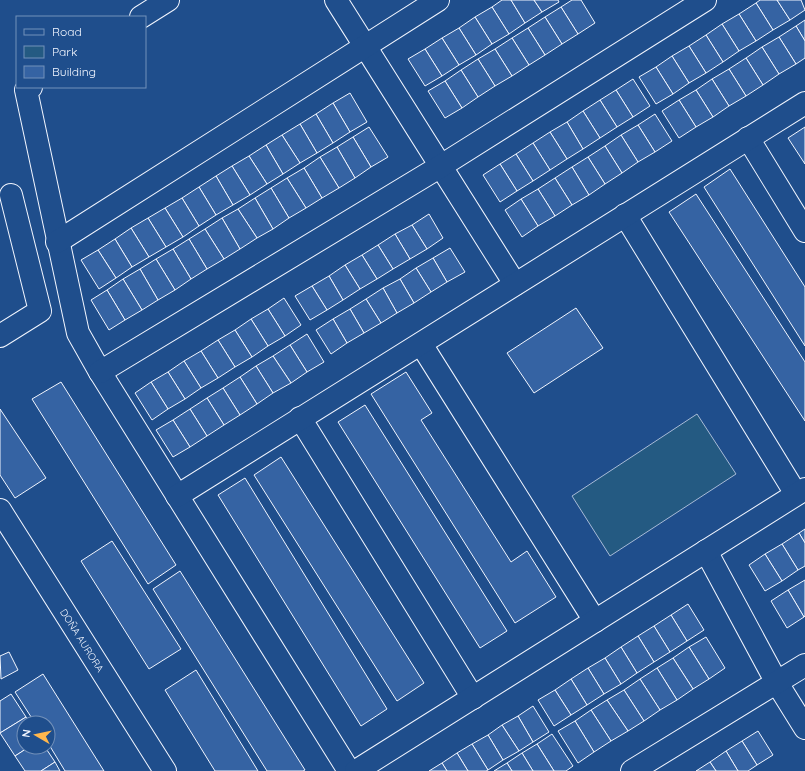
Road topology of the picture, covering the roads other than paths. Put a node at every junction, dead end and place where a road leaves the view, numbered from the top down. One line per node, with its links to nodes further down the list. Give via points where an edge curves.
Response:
1 (168, 0): 5 (street)
2 (336, 0): 6 (street)
3 (438, 0): 6 (street)
4 (705, 0): 10 (street)
5 (143, 16)
6 (366, 47): 10 (street); 14 (street)
7 (29, 88): 14 (street, via 26,90)
8 (805, 103): 9 (street)
9 (748, 138): 12 (street); 13 (street)
10 (441, 166): 15 (street); 18 (street)
11 (11, 195): 16 (street, via 40,311)
12 (625, 215): 15 (street); 20 (street)
13 (805, 231)
14 (58, 242): 18 (street, via 78,334)
15 (515, 284): 17 (street)
16 (0, 336)
17 (421, 344): 19 (street); 24 (street)
18 (100, 372): 21 (street)
19 (300, 418): 21 (street); 27 (street)
20 (801, 492): 23 (street)
21 (177, 496): 30 (street)
22 (0, 510): 29 (street, DOÑA AURORA)
23 (706, 551): 24 (street); 26 (street)
24 (595, 621): 27 (street)
25 (805, 666): 26 (street)
26 (777, 683): 28 (street); 32 (street)
27 (473, 698): 31 (street)
28 (805, 728)
29 (166, 771)
30 (349, 771)
31 (356, 771)
32 (632, 771)

